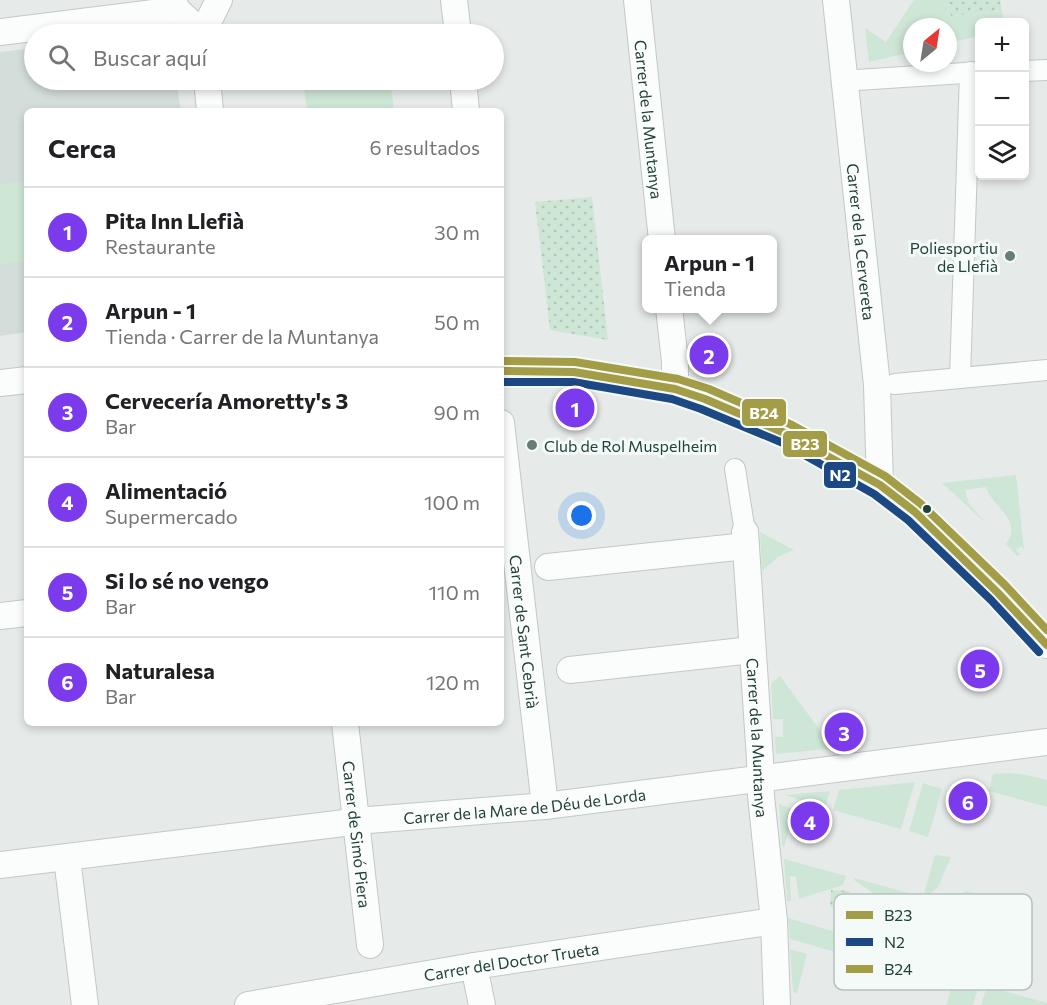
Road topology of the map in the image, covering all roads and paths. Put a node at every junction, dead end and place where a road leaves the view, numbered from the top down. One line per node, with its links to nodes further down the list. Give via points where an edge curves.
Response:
1 (219, 0): 8 (street)
2 (454, 0): 9 (street)
3 (637, 0): 20 (street, Carrer de la Muntanya)
4 (836, 0): 31 (street, Carrer de la Cervereta, via 877,385)
5 (175, 5): 6 (street); 7 (street)
6 (52, 24)
7 (193, 24)
8 (207, 24)
9 (457, 24)
10 (24, 28): 11 (street)
11 (0, 32)
12 (1047, 70): 13 (street)
13 (1029, 71)
14 (975, 72): 15 (street); 24 (street)
15 (857, 80)
16 (208, 90): 18 (street)
17 (464, 90): 19 (street)
18 (210, 108)
19 (466, 108)
20 (661, 235)
21 (669, 313): 28 (street)
22 (1047, 370): 24 (street)
23 (504, 371): 28 (street, via 574,372)
24 (960, 378): 27 (street)
25 (24, 380): 26 (street)
26 (0, 383)
27 (895, 384)
28 (675, 389): 31 (street, via 765,424)
29 (504, 449): 42 (street, Carrer de Sant Cebrià)
30 (735, 469): 32 (street, Carrer de la Muntanya)
31 (880, 485): 36 (street, via 915,512)
32 (746, 539): 33 (street); 37 (street, Carrer de la Muntanya)
33 (548, 567)
34 (24, 613): 35 (street)
35 (0, 616)
36 (1047, 645)
37 (752, 650): 38 (street); 41 (street, Carrer de la Muntanya)
38 (570, 670)
39 (345, 726): 43 (street, Carrer de Simó Piera)
40 (1047, 742): 41 (street, Carrer de la Mare de Déu de Lorda)
41 (760, 777): 42 (street, Carrer de la Mare de Déu de Lorda); 46 (street, Carrer de la Muntanya)
42 (545, 806): 43 (street, Carrer de la Mare de Déu de Lorda)
43 (356, 822): 44 (street, Carrer de la Mare de Déu de Lorda); 47 (street, Carrer de Simó Piera)
44 (67, 858): 45 (street, Carrer de la Mare de Déu de Lorda); 50 (street)
45 (0, 865)
46 (774, 921): 48 (street, Carrer del Doctor Trueta); 52 (street, Carrer de la Muntanya)
47 (370, 945)
48 (474, 966): 49 (street, Carrer del Doctor Trueta); 51 (street)
49 (257, 1004)
50 (85, 1005)
51 (482, 1005)
52 (777, 1005)

